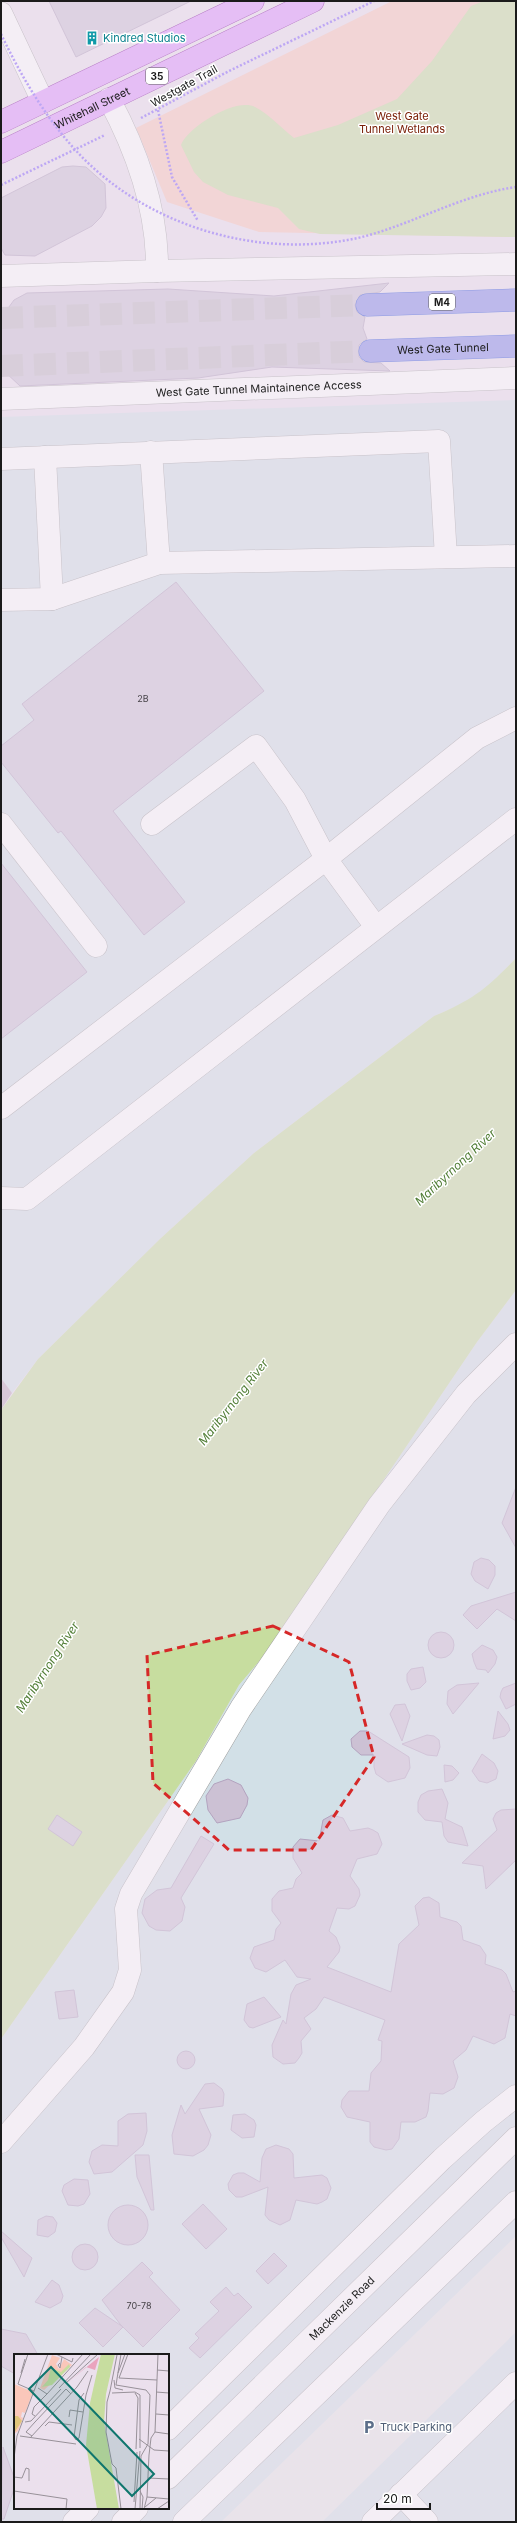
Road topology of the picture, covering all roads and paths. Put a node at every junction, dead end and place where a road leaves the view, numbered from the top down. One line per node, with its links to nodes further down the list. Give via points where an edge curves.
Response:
1 (253, 1): 7 (main road, 35)
2 (312, 1): 6 (main road, Whitehall Street / 35)
3 (374, 1): 8 (path, Westgate Trail, via 229,71)
4 (1, 13): 7 (street)
5 (1, 34): 14 (path, bridge, via 46,114 82,157 110,182 137,201 173,220 216,234 288,245 330,243 390,230 466,198)
6 (109, 99): 10 (main road, Whitehall Street / 35); 11 (street)
7 (44, 102): 9 (main road, 35); 10 (main road)
8 (158, 110): 11 (path, Westgate Trail); 15 (path, via 172,177)
9 (1, 122)
10 (55, 125): 12 (main road, Whitehall Street / 35)
11 (124, 127): 13 (path, Westgate Trail); 17 (street, via 155,220)
12 (1, 152)
13 (1, 185)
14 (516, 187)
15 (198, 221)
16 (516, 264): 17 (street)
17 (157, 271): 18 (street)
18 (1, 276)
19 (516, 300): 20 (highway, M4)
20 (367, 305)
21 (516, 346): 22 (highway, West Gate Tunnel)
22 (370, 351)
23 (516, 378): 24 (street, West Gate Tunnel Maintainence Access)
24 (1, 399)
25 (151, 452): 26 (street); 29 (street, via 439,441); 30 (street)
26 (45, 457): 27 (street); 31 (street)
27 (1, 459)
28 (516, 556): 29 (street)
29 (446, 557): 30 (street)
30 (159, 564): 31 (street)
31 (52, 599): 32 (street)
32 (1, 600)
33 (516, 718): 37 (street, via 477,738)
34 (516, 819): 38 (street)
35 (1, 824): 39 (street)
36 (152, 824): 37 (street, via 256,746 295,800)
37 (326, 859): 38 (street); 40 (street)
38 (376, 927): 41 (street, via 27,1199)
39 (96, 946)
40 (1, 1108)
41 (1, 1198)
42 (516, 1344): 45 (street, via 466,1394 379,1505 241,1708 131,1894 126,1909 130,1970 123,1992 84,2047)
43 (516, 2096): 48 (street, via 442,2159)
44 (516, 2138): 49 (street, Mackenzie Road)
45 (1, 2142)
46 (516, 2202): 55 (street)
47 (516, 2383): 50 (street)
48 (169, 2428)
49 (169, 2477)
50 (401, 2494): 56 (street); 57 (street)
51 (87, 2509): 53 (street)
52 (136, 2509): 54 (street)
53 (74, 2522)
54 (123, 2522)
55 (184, 2522)
56 (373, 2522)
57 (428, 2522)

